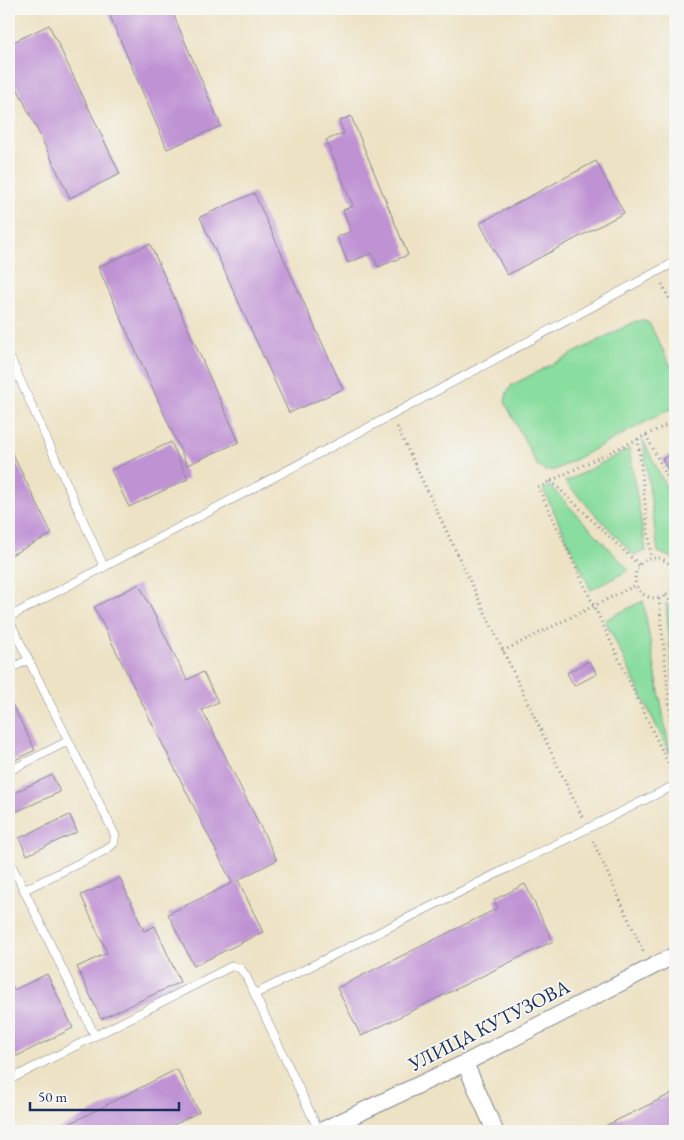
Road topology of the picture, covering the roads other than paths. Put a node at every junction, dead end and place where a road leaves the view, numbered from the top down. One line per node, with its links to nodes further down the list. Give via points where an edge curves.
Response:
1 (675, 262): 3 (lane)
2 (9, 355): 3 (lane)
3 (104, 567): 4 (lane)
4 (9, 619): 5 (lane)
5 (28, 660): 6 (lane); 7 (lane)
6 (9, 670)
7 (68, 741): 8 (lane); 11 (lane, via 115,835 114,843 106,850)
8 (9, 771)
9 (675, 785): 13 (lane)
10 (9, 860): 11 (lane)
11 (24, 890): 14 (lane)
12 (675, 955): 15 (street, УЛИЦА КУТУЗОВА)
13 (255, 994): 14 (lane, via 240,968 232,966); 17 (lane)
14 (95, 1036): 16 (lane)
15 (464, 1063): 17 (street, УЛИЦА КУТУЗОВА); 18 (street)
16 (9, 1080)
17 (320, 1131)
18 (495, 1131)

